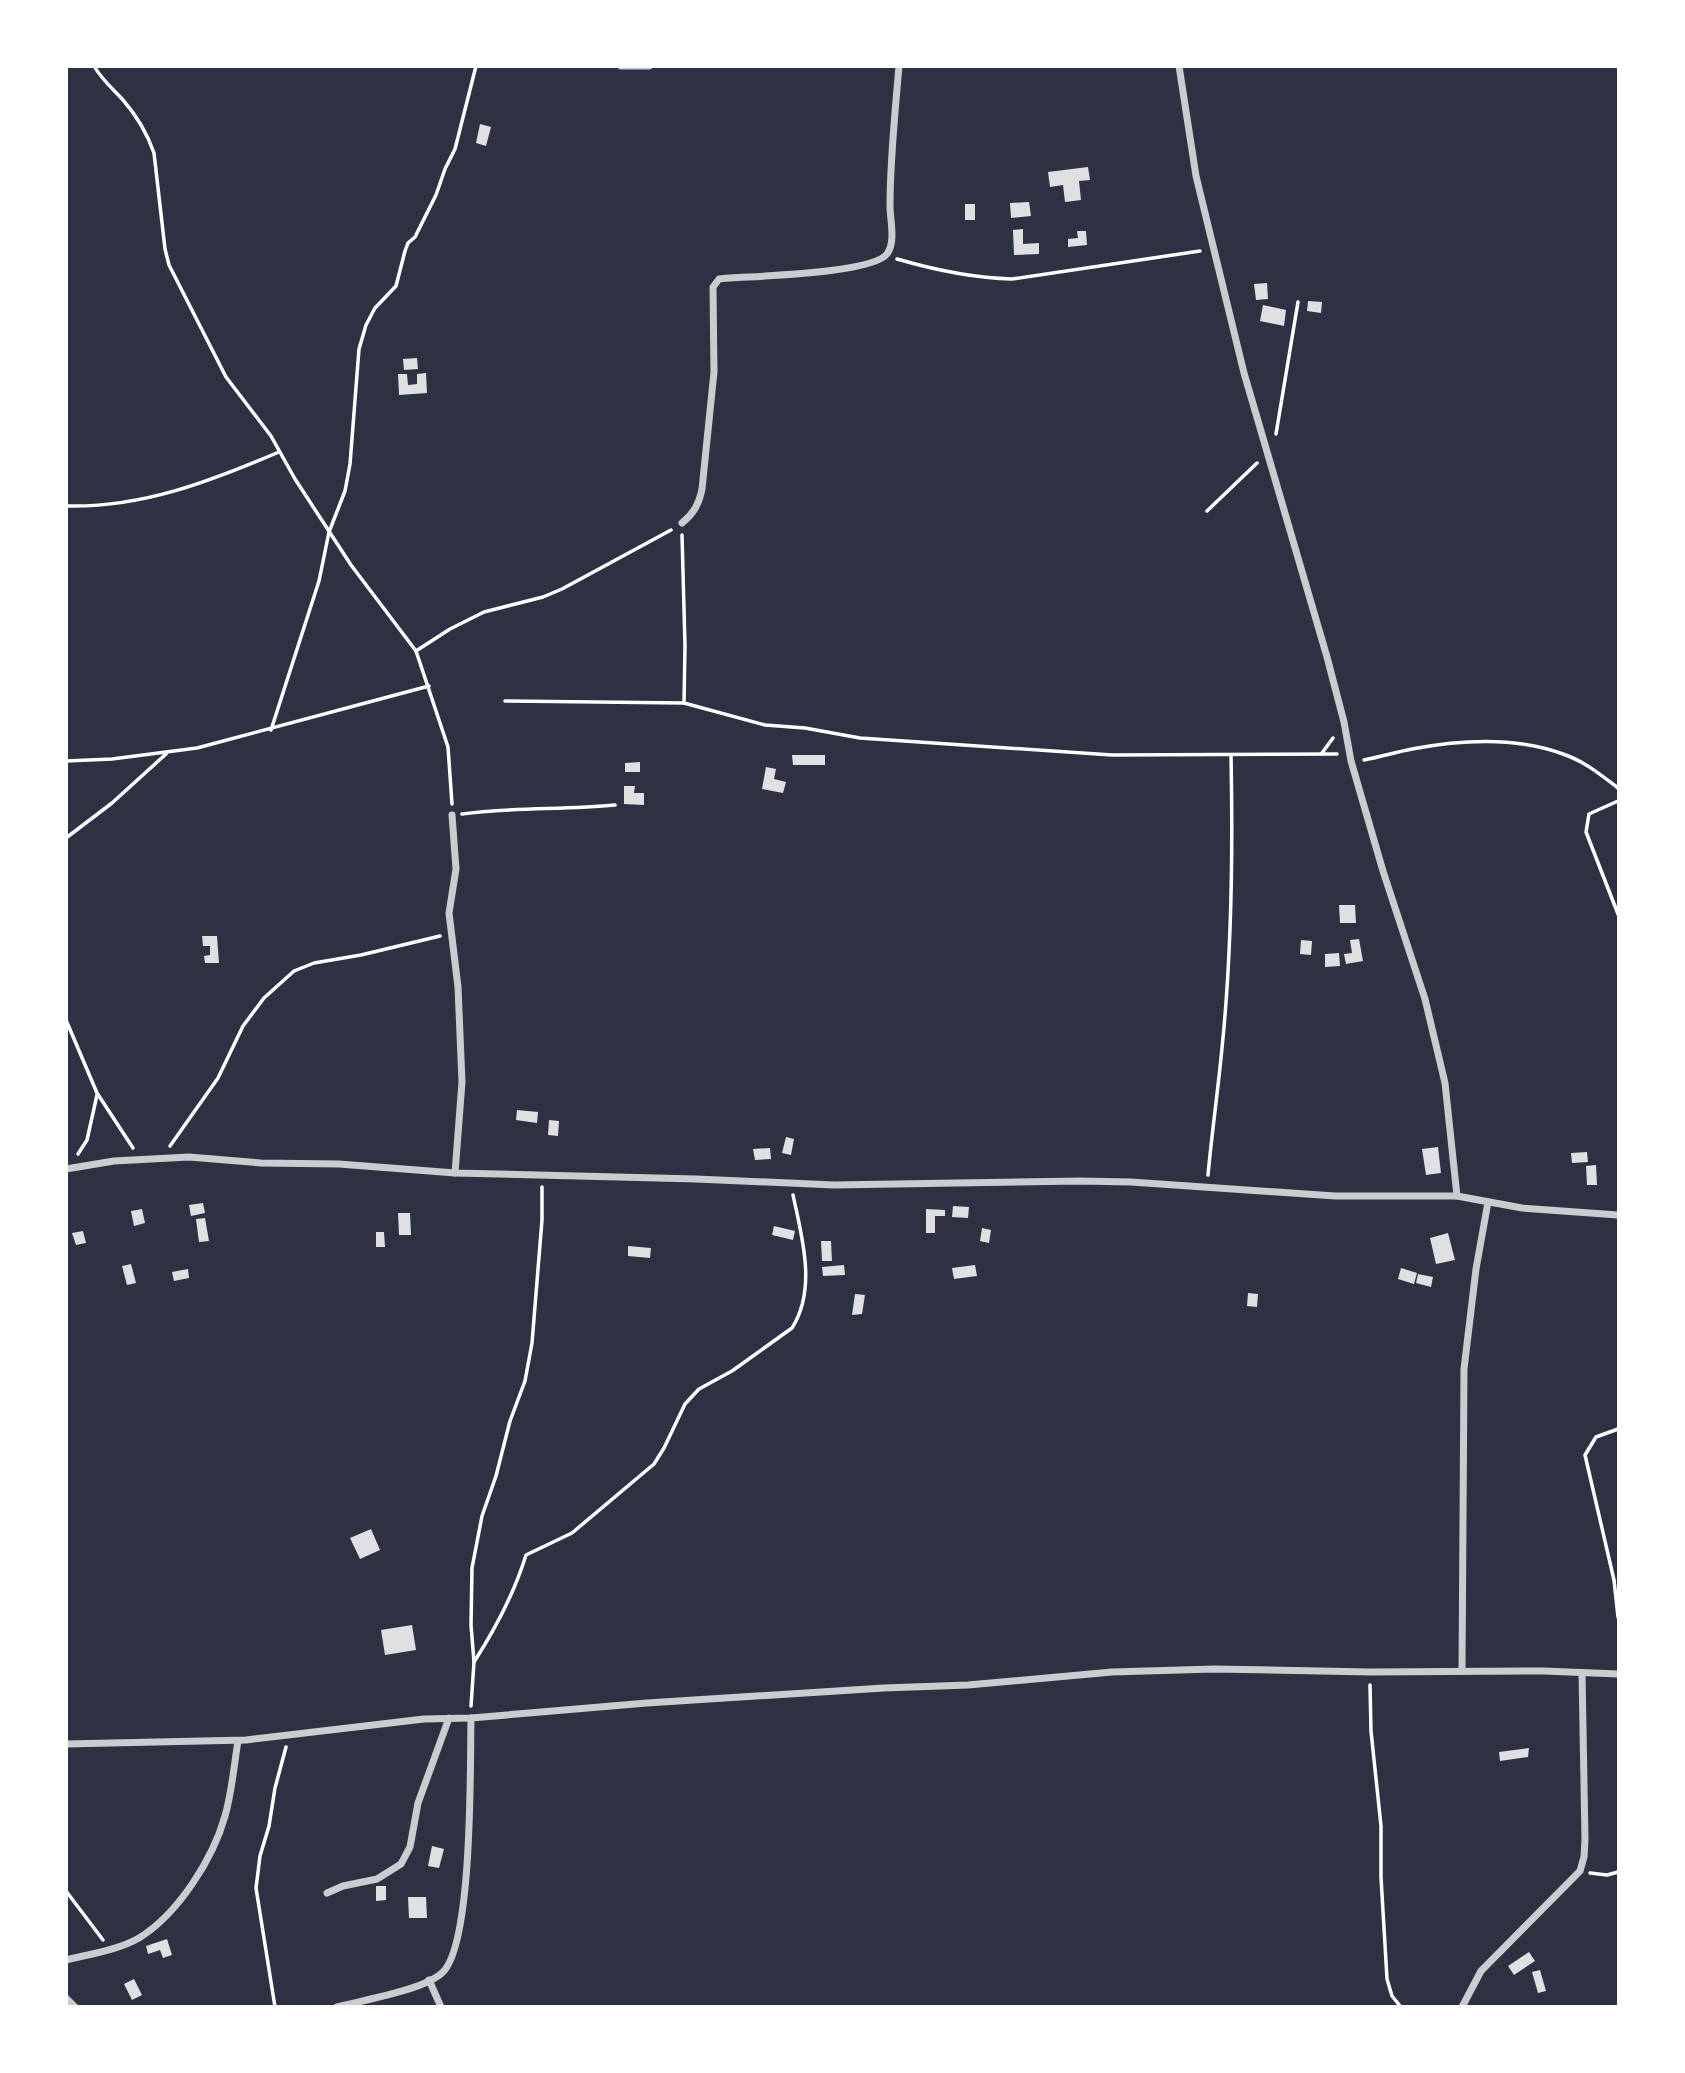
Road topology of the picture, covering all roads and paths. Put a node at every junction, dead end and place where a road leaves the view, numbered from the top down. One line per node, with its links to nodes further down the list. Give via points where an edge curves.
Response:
1 (94, 66): 10 (path, via 138,118 151,144 172,273 226,377)
2 (476, 66): 15 (path, via 455,149 436,195 408,243 396,286 366,325 359,349 350,464)
3 (621, 66): 4 (street)
4 (649, 66)
5 (900, 66): 8 (street, via 892,236)
6 (1179, 66): 7 (street)
7 (1213, 249): 8 (path, via 1012,278 935,270); 11 (street)
8 (887, 256): 14 (street, via 844,269 715,282 714,372 702,489 693,514)
9 (1298, 302): 11 (path, via 1281,416)
10 (280, 452): 12 (path, via 182,490 95,507); 15 (path)
11 (1268, 454): 13 (path); 23 (street, via 1327,657)
12 (66, 506)
13 (1207, 511)
14 (682, 523): 16 (path, via 562,589 484,612); 19 (path)
15 (329, 532): 16 (path); 20 (path, via 319,581)
16 (416, 650): 17 (path)
17 (429, 686): 20 (path); 28 (path, via 448,747)
18 (505, 701): 19 (path)
19 (684, 703): 22 (path, via 765,725 860,738 1112,755)
20 (271, 730): 21 (path)
21 (167, 752): 24 (path); 29 (path, via 113,803)
22 (1231, 755): 23 (path); 41 (path, via 1233,824 1225,1005)
23 (1350, 758): 25 (path, via 1469,743 1528,744 1564,754); 42 (street, via 1428,1011 1445,1083)
24 (66, 761)
25 (1619, 788)
26 (1619, 802): 30 (path, via 1589,814 1586,832)
27 (615, 805): 28 (path, via 496,809)
28 (452, 816): 31 (street, via 456,869 449,913)
29 (66, 838)
30 (1619, 914)
31 (451, 933): 35 (path, via 294,971 264,998 243,1026 218,1078); 38 (street, via 462,1082)
32 (66, 1020): 33 (path)
33 (97, 1093): 34 (path, via 87,1140); 36 (path)
34 (76, 1157)
35 (164, 1157): 36 (street); 38 (street)
36 (140, 1159): 37 (street)
37 (66, 1169)
38 (455, 1173): 39 (street)
39 (542, 1174): 40 (street); 48 (path, via 532,1343 525,1381 482,1516 472,1568)
40 (791, 1182): 41 (street, via 1080,1181); 48 (path, via 806,1261 804,1295 792,1328 699,1390 685,1404 653,1464 572,1533 526,1555 509,1601)
41 (1206, 1188): 42 (street, via 1335,1196)
42 (1457, 1196): 43 (street)
43 (1488, 1202): 44 (street); 49 (street, via 1464,1369)
44 (1619, 1215)
45 (1619, 1429): 46 (path, via 1596,1437 1585,1455)
46 (1617, 1590): 47 (path)
47 (1619, 1616)
48 (474, 1661): 54 (path)
49 (1462, 1671): 50 (street); 51 (street)
50 (1370, 1672): 54 (street, via 1112,1672); 70 (path, via 1387,1979)
51 (1582, 1673): 52 (street); 58 (street, via 1585,1839)
52 (1619, 1674)
53 (449, 1718): 54 (street); 55 (street); 61 (street, via 401,1864 377,1879)
54 (471, 1718): 64 (street, via 467,1868 461,1916 452,1958 442,1973)
55 (289, 1735): 56 (street); 67 (path, via 260,1856 257,1888)
56 (238, 1741): 57 (street); 62 (street, via 225,1816 190,1887 161,1921)
57 (66, 1744)
58 (1580, 1871): 59 (path); 71 (street, via 1481,1971)
59 (1619, 1872)
60 (66, 1891): 62 (path)
61 (327, 1893)
62 (110, 1950): 63 (street)
63 (66, 1960)
64 (429, 1980): 68 (street); 69 (street)
65 (66, 1998): 66 (street)
66 (75, 2007)
67 (275, 2007)
68 (337, 2007)
69 (441, 2007)
70 (1401, 2007)
71 (1462, 2007)

